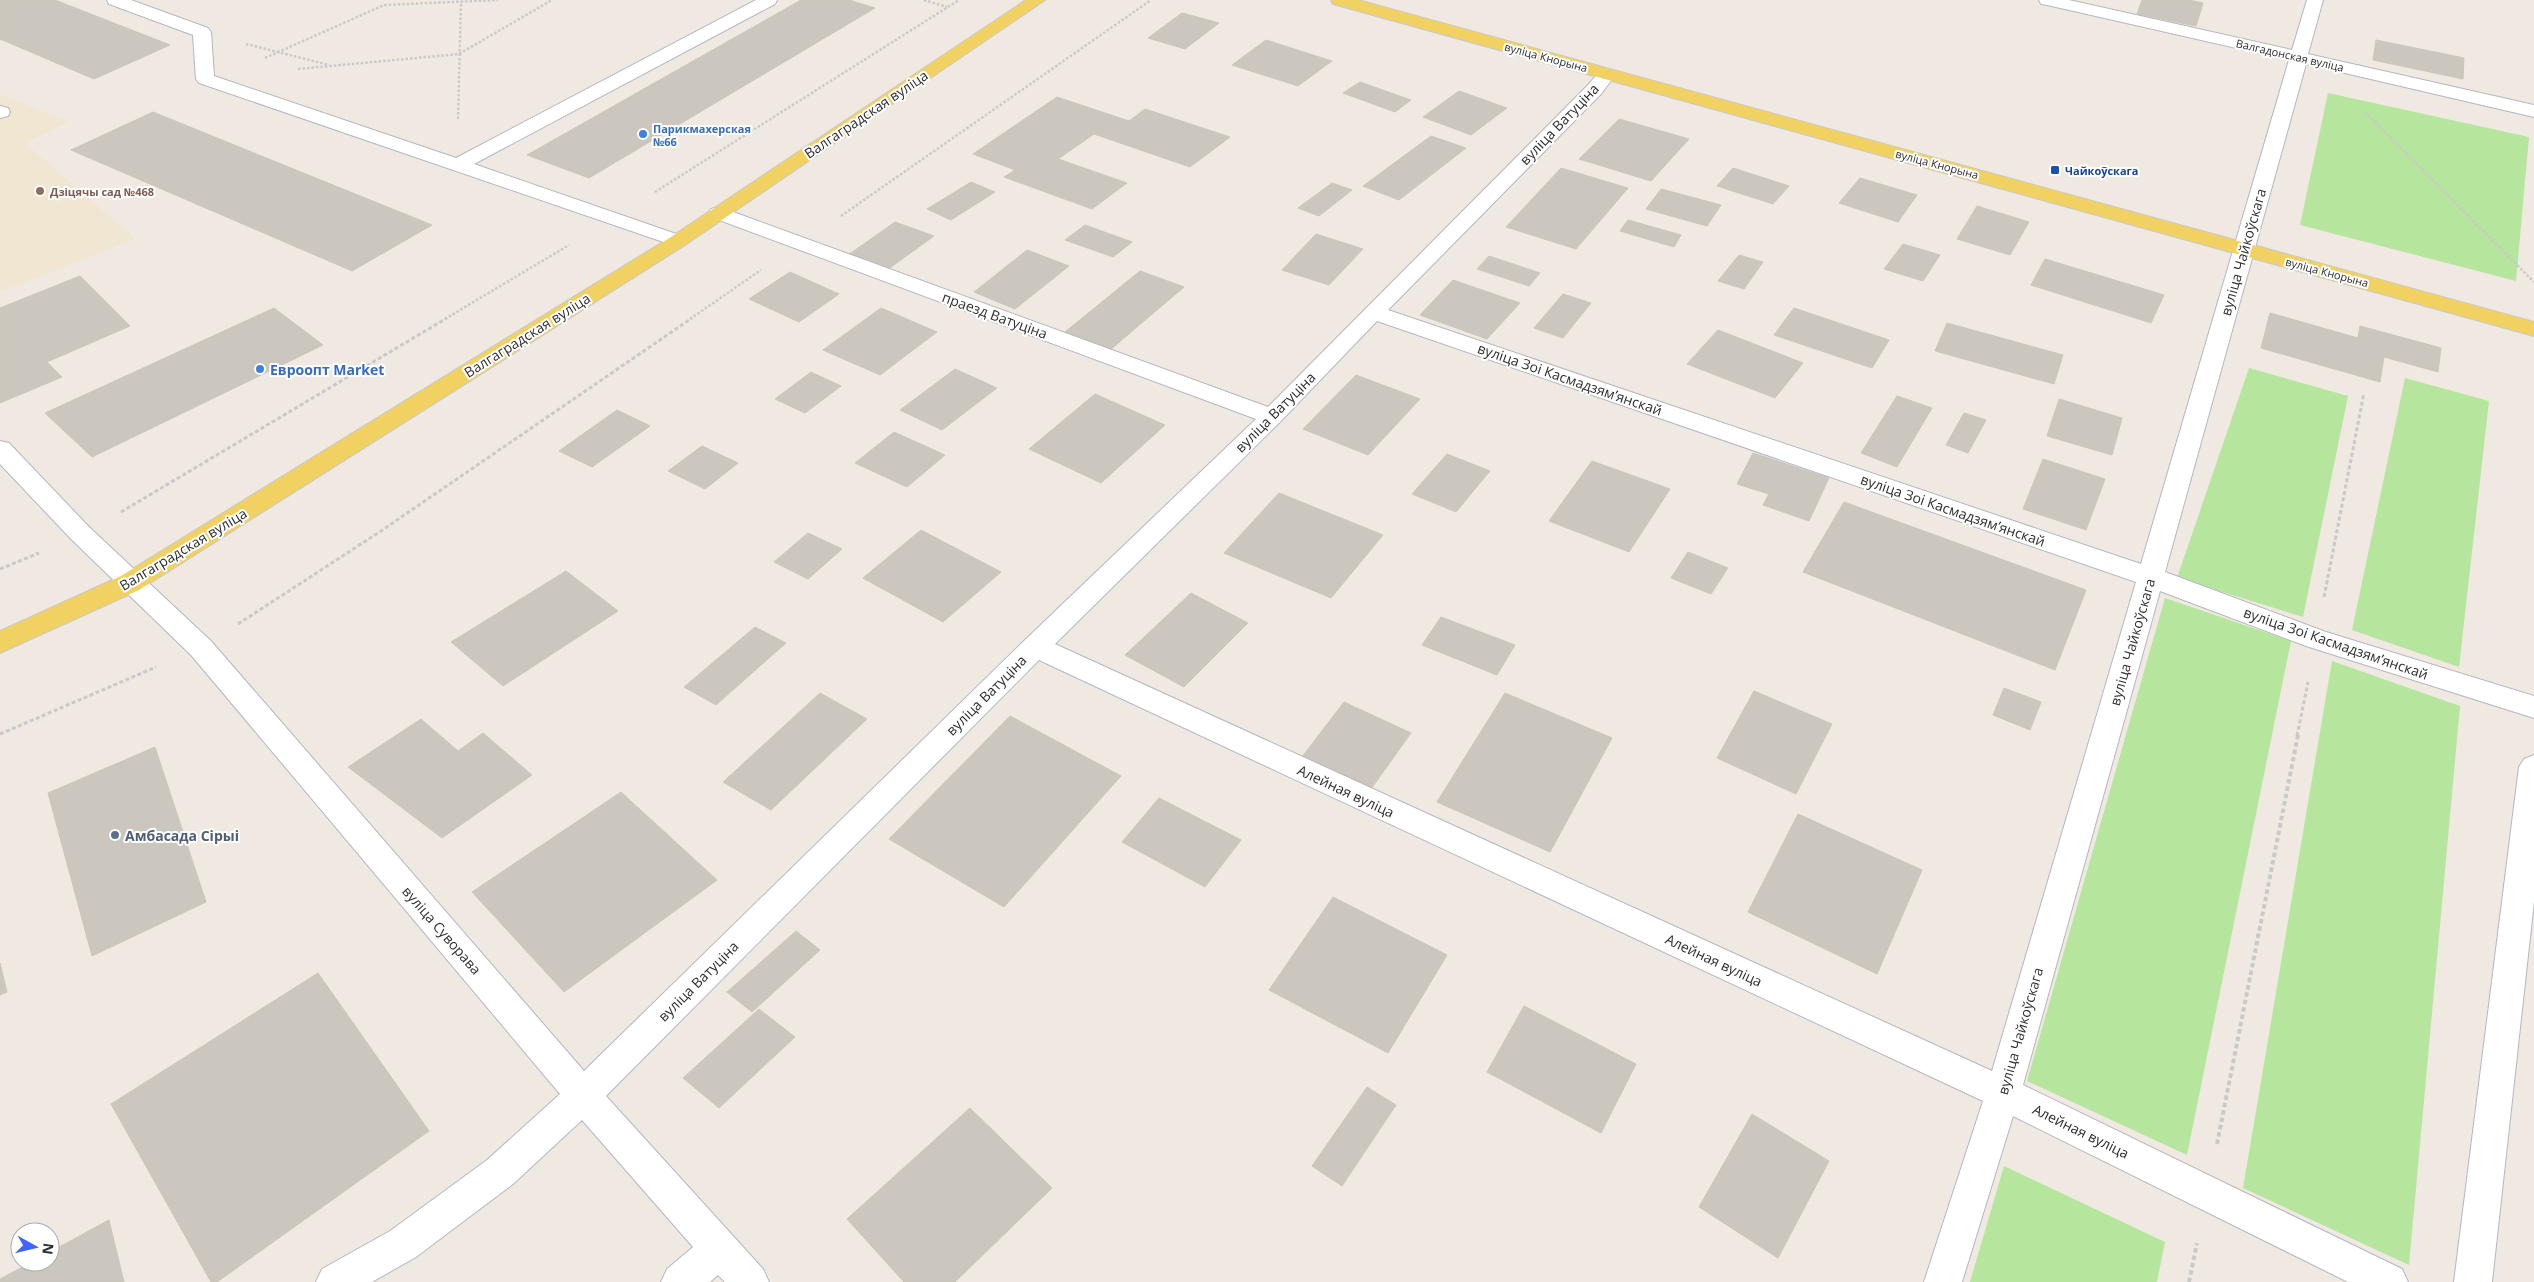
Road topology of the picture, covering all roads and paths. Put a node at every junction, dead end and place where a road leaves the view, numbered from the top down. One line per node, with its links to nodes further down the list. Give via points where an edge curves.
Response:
1 (115, 0): 14 (street)
2 (498, 0): 12 (path)
3 (552, 0): 16 (path)
4 (768, 0): 24 (street)
5 (925, 0): 13 (path)
6 (958, 0): 13 (path)
7 (1037, 0): 25 (main road, Валгаградская вуліца)
8 (1151, 0): 28 (path)
9 (1339, 0): 20 (main road, вуліца Кнорына)
10 (2047, 0): 17 (street, Валгадонская вуліца)
11 (2315, 0): 17 (street, вуліца Чайкоўскага)
12 (461, 1): 15 (path, via 384,5); 16 (path)
13 (948, 7): 26 (path)
14 (202, 32): 15 (path); 21 (street, via 205,79)
15 (277, 53): 18 (path); 21 (path)
16 (459, 54): 18 (path); 24 (path)
17 (2299, 57): 23 (street, Валгадонская вуліца); 29 (street, вуліца Чайкоўскага)
18 (332, 66): 19 (path)
19 (294, 69)
20 (1607, 74): 29 (main road, вуліца Кнорына); 31 (street, вуліца Ватуціна)
21 (212, 82): 24 (street)
22 (2363, 110): 30 (path)
23 (2534, 111)
24 (456, 166): 26 (street)
25 (718, 214): 27 (main road, Валгаградская вуліца); 28 (street, праезд Ватуціна)
26 (613, 219): 27 (street); 36 (path)
27 (678, 241): 39 (main road, Валгаградская вуліца)
28 (801, 243): 34 (street, праезд Ватуціна); 43 (path, via 381,531)
29 (2244, 249): 32 (main road, вуліца Кнорына); 38 (street, вуліца Чайкоўскага)
30 (2534, 282)
31 (1373, 312): 34 (street, вуліца Ватуціна); 38 (street, вуліца Зоі Касмадзямʼянскай)
32 (2534, 328)
33 (2364, 393): 40 (path)
34 (1272, 417): 42 (street, вуліца Ватуціна)
35 (0, 448): 36 (street, вуліца Суворава)
36 (80, 533): 37 (path); 39 (street, вуліца Суворава)
37 (0, 569)
38 (2150, 578): 40 (street, вуліца Зоі Касмадзямʼянскай); 47 (street, вуліца Чайкоўскага)
39 (130, 583): 41 (main road, Валгаградская вуліца); 43 (street, вуліца Суворава)
40 (2316, 639): 44 (street, вуліца Зоі Касмадзямʼянскай); 49 (path)
41 (0, 643)
42 (1035, 647): 47 (street, Алейная вуліца); 48 (street, вуліца Ватуціна)
43 (201, 648): 45 (path); 48 (street, вуліца Суворава)
44 (2534, 707)
45 (0, 734)
46 (2534, 767): 57 (street)
47 (2003, 1093): 49 (street, Алейная вуліца); 54 (street, вуліца Чайкоўскага)
48 (583, 1096): 50 (street, вуліца Суворава); 51 (street, вуліца Ватуціна, via 500,1172 403,1244)
49 (2207, 1193): 55 (path); 56 (street, Алейная вуліца)
50 (720, 1249): 52 (street); 53 (street, вуліца Суворава)
51 (335, 1282)
52 (680, 1282)
53 (750, 1282)
54 (1943, 1282)
55 (2190, 1282)
56 (2389, 1282)
57 (2473, 1282)

